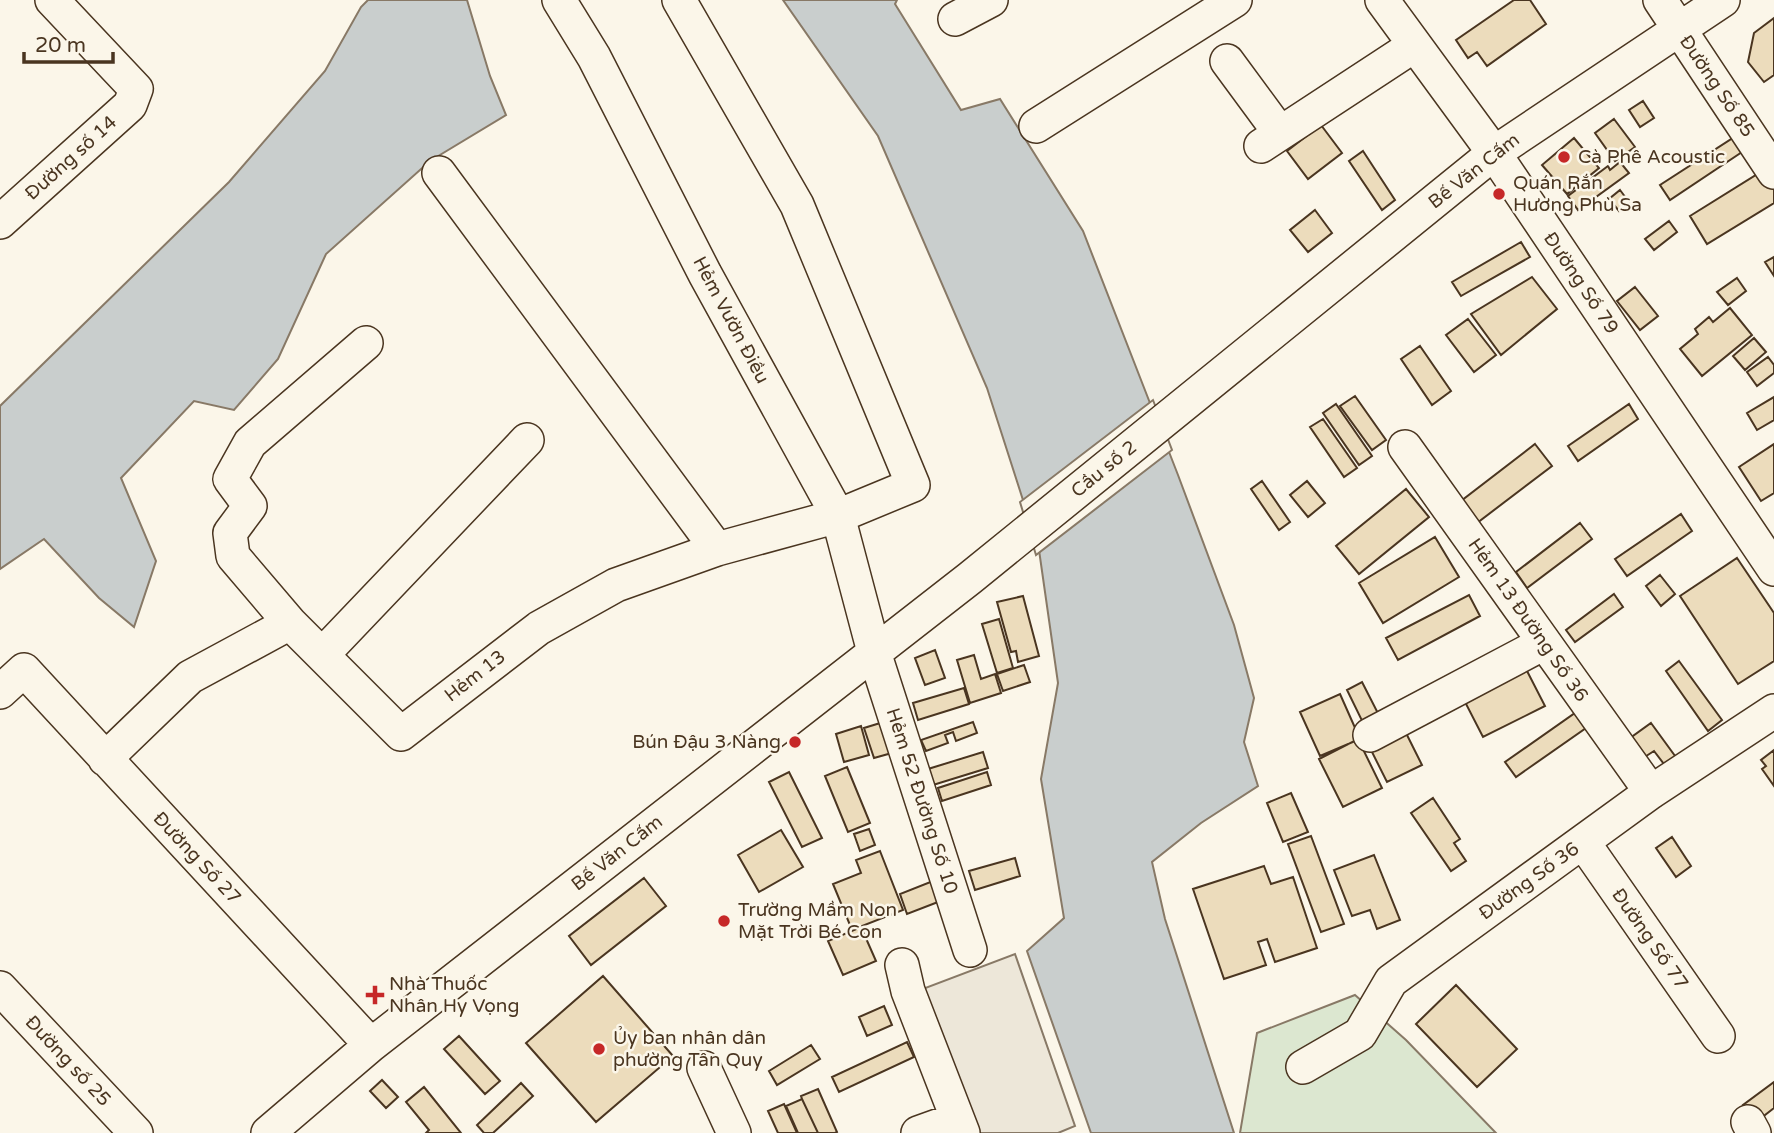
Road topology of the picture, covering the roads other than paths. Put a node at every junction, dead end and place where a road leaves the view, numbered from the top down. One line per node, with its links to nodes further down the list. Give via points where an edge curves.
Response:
1 (52, 0): 17 (street, Đường số 14, via 136,89 130,105)
2 (559, 0): 22 (street, Hẻm Vườn Điều, via 594,57 705,274)
3 (680, 0): 22 (street, Hẻm 13, via 797,205 913,485)
4 (991, 0): 9 (street)
5 (1235, 0): 13 (street)
6 (1382, 0): 11 (street, Đường Số 79)
7 (1660, 0): 10 (street, Đường Số 85)
8 (1723, 0): 10 (street, Bế Văn Cấm)
9 (955, 19)
10 (1680, 30): 14 (street, Bế Văn Cấm); 15 (street, Đường Số 85)
11 (1415, 45): 12 (street, via 1271,139); 14 (street, Đường Số 79)
12 (1227, 61)
13 (1036, 125)
14 (1494, 153): 19 (street, Bế Văn Cấm); 24 (street, Đường Số 79)
15 (1774, 172)
16 (439, 173): 23 (street)
17 (0, 222)
18 (366, 343): 26 (street, Hẻm 13, via 250,443 230,479 250,506 230,533 233,556)
19 (1238, 360): 25 (street, Cầu số 2)
20 (527, 440): 29 (street)
21 (1405, 447): 27 (street, Hẻm 13 Đường Số 36)
22 (838, 516): 23 (street, Hẻm 13); 28 (street, Hẻm Vườn Điều)
23 (718, 549): 29 (street, Hẻm 13, via 616,585 539,628 401,734)
24 (1774, 569)
25 (970, 578): 28 (street, Bế Văn Cấm)
26 (290, 623): 29 (street, Hẻm 13); 33 (street, via 190,677)
27 (1544, 643): 32 (street); 34 (street, Hẻm 13 Đường Số 36)
28 (874, 652): 36 (street, Hẻm 52 Đường Số 10); 40 (street, Bế Văn Cấm)
29 (322, 655)
30 (12, 681): 33 (street, Đường Số 27)
31 (1774, 711): 34 (street, Đường Số 36)
32 (1370, 735)
33 (105, 760): 40 (street, Đường Số 27)
34 (1651, 792): 35 (street, Đường Số 36)
35 (1583, 842): 39 (street, Đường Số 77); 41 (street, Đường Số 36, via 1391,981 1360,1034)
36 (970, 950)
37 (902, 965): 43 (street)
38 (0, 988): 44 (street, Đường số 25)
39 (1718, 1036)
40 (371, 1045): 45 (street, Bế Văn Cấm)
41 (1303, 1067)
42 (704, 1068): 46 (street)
43 (960, 1126): 47 (street)
44 (136, 1133)
45 (268, 1133)
46 (734, 1133)
47 (918, 1133)

